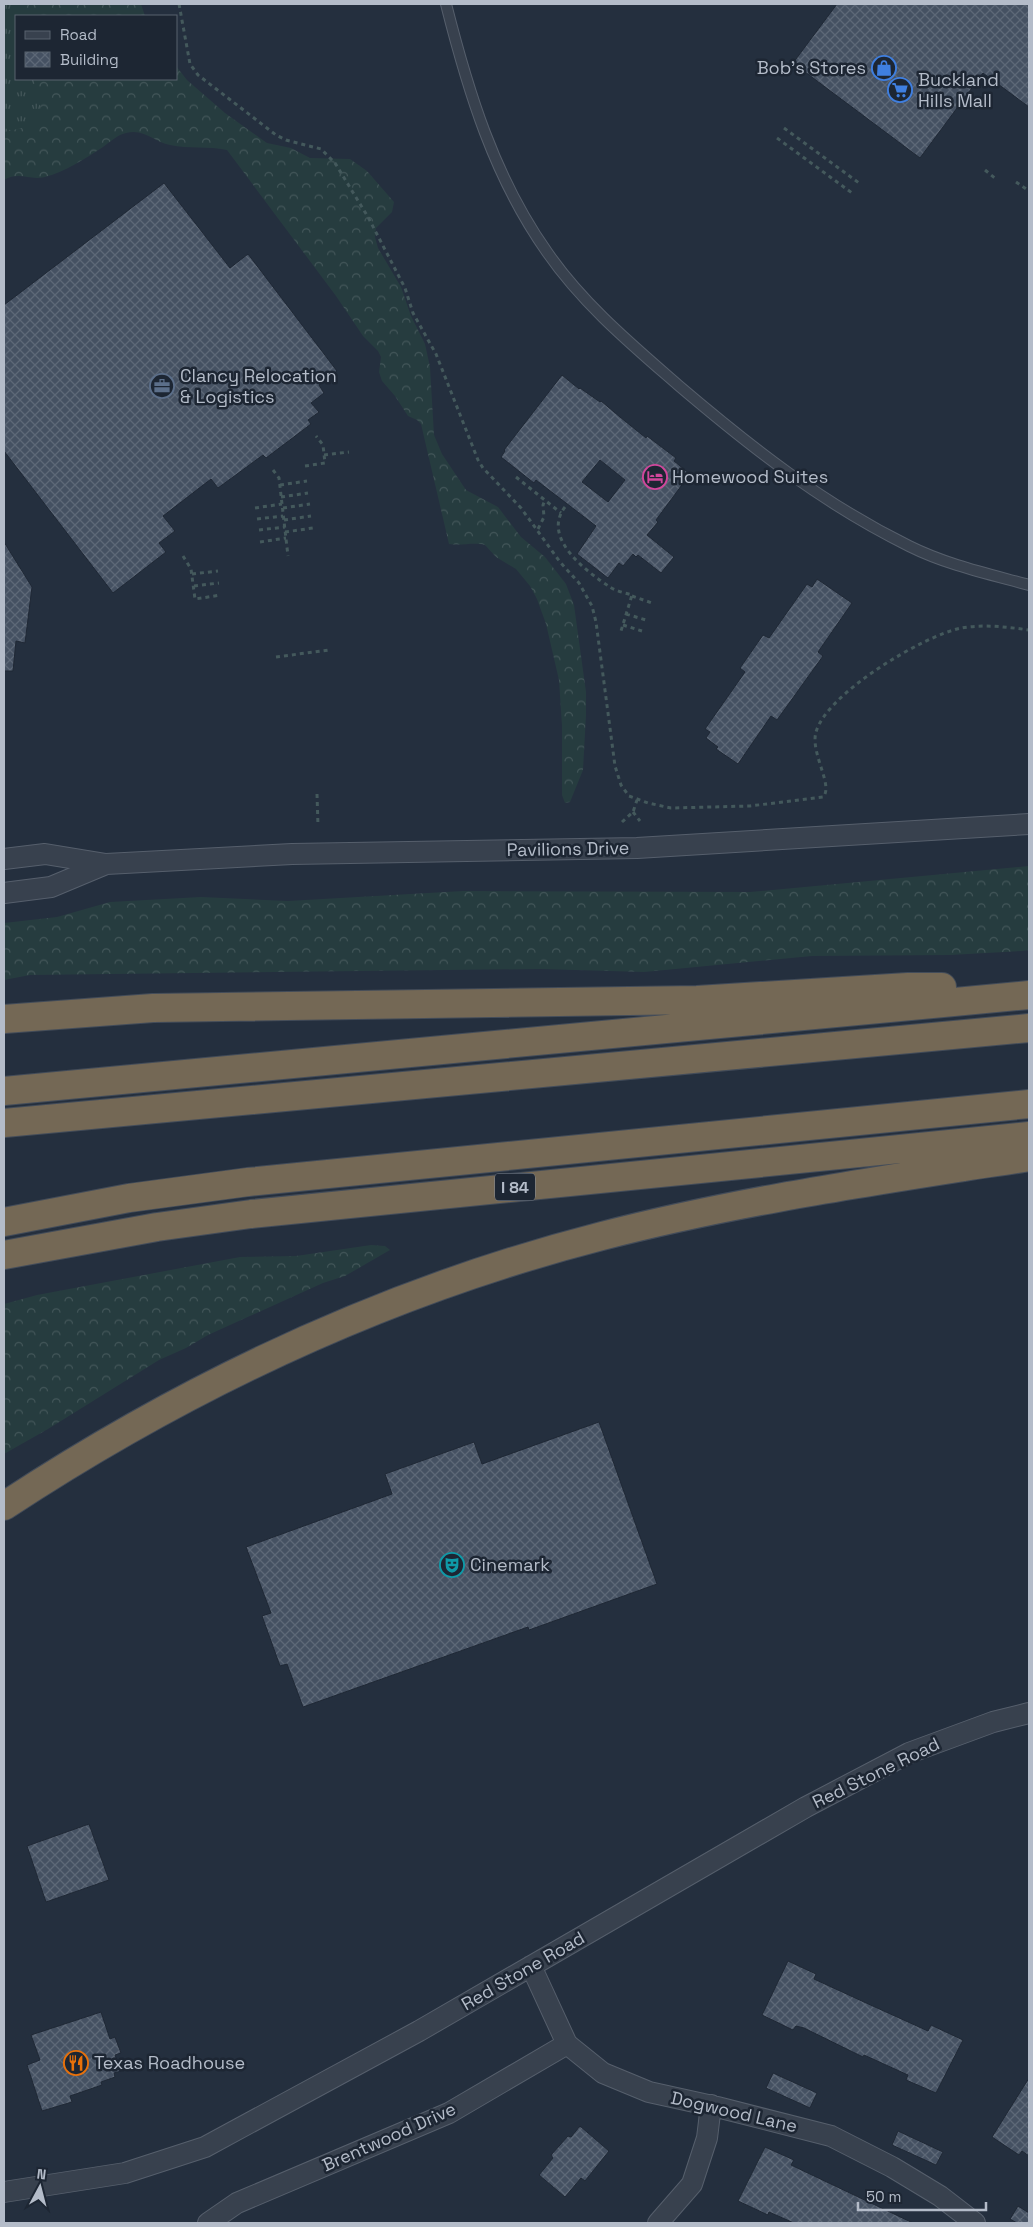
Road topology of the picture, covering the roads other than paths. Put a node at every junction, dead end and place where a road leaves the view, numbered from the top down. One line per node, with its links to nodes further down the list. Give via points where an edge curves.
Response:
1 (446, 4): 2 (lane, via 471,96 498,167 546,252 595,310 747,443 809,489 911,547 958,565)
2 (1029, 585)
3 (1029, 824): 5 (street, Pavilions Drive, via 672,846 292,854)
4 (4, 859): 5 (street, Pavilions Drive, via 45,854)
5 (106, 864): 6 (street, Pavilions Drive, via 51,887)
6 (4, 893)
7 (1025, 996): 8 (highway, via 919,987 697,1000 153,1008); 10 (highway)
8 (4, 1019)
9 (1029, 1028): 12 (highway)
10 (4, 1091)
11 (1029, 1104): 15 (highway, via 248,1182 129,1198)
12 (4, 1124)
13 (1029, 1136): 16 (highway, I 84, via 242,1215)
14 (1029, 1157): 17 (highway, via 701,1213 604,1235 496,1267 390,1304 243,1369 114,1437)
15 (4, 1222)
16 (4, 1255)
17 (4, 1506)
18 (1029, 1713): 19 (street, Red Stone Road, via 992,1722 909,1753 806,1807)
19 (531, 1966): 20 (street, Dogwood Lane); 22 (street, Red Stone Road, via 419,2032 205,2147 125,2173)
20 (567, 2044): 21 (street, Dogwood Lane, via 603,2073 649,2092); 23 (street, Brentwood Drive, via 449,2113 237,2203)
21 (711, 2106): 24 (street, via 707,2138 692,2184); 25 (street, Dogwood Lane, via 831,2136 908,2176)
22 (4, 2192)
23 (208, 2223)
24 (658, 2223)
25 (975, 2223)

